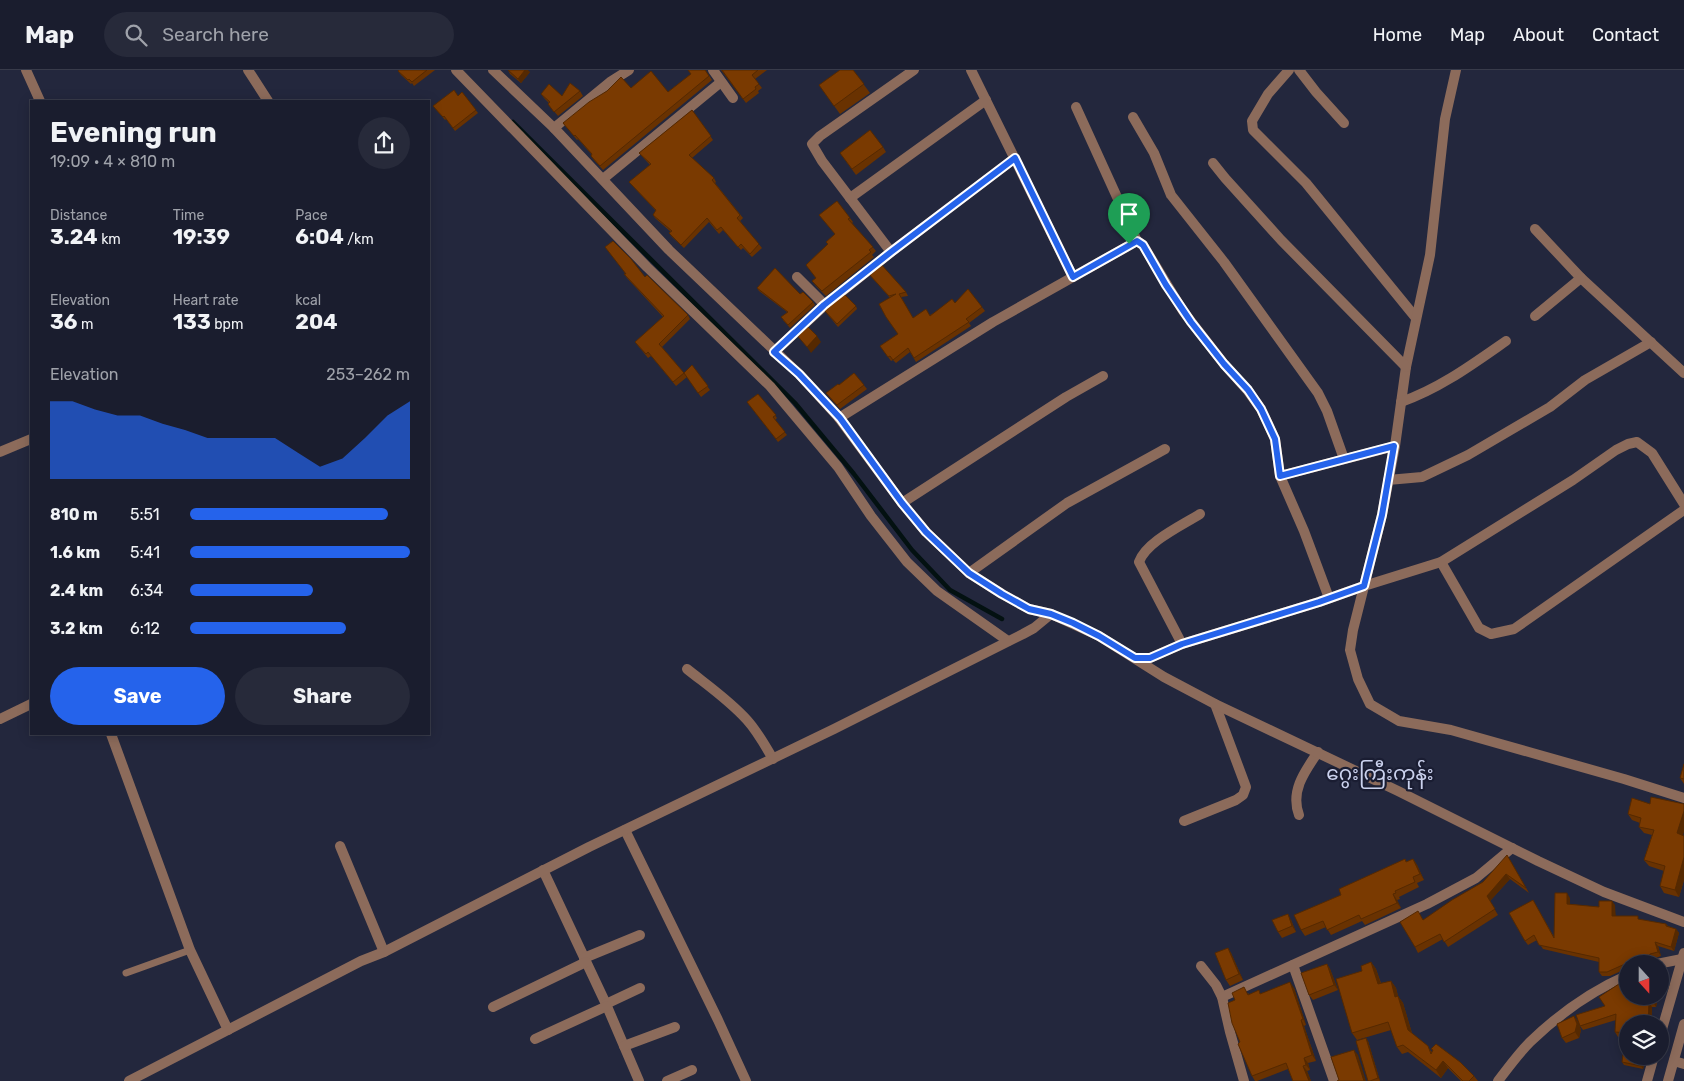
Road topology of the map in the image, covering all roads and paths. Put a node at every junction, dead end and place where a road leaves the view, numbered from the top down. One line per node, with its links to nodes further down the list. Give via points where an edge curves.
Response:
1 (26, 70): 14 (street)
2 (248, 70): 15 (street)
3 (456, 70): 58 (street, via 647,267 770,386 838,467 907,562 937,590)
4 (493, 70): 20 (street)
5 (713, 70): 12 (street)
6 (914, 70): 24 (street, via 812,144)
7 (971, 70): 16 (street)
8 (1289, 70): 33 (street, via 1268,94 1252,121 1253,130 1306,183)
9 (1300, 70): 19 (street)
10 (1456, 70): 33 (street, via 1445,119 1430,255)
11 (627, 71): 20 (street)
12 (722, 82): 13 (street); 23 (street)
13 (733, 98)
14 (40, 100)
15 (267, 100)
16 (986, 100): 21 (street); 24 (street)
17 (1076, 107): 26 (street)
18 (1134, 117): 46 (street, via 1172,195 1318,393)
19 (1344, 123)
20 (554, 128): 23 (street)
21 (1015, 158): 27 (street); 29 (street)
22 (1213, 163): 37 (street, via 1281,240)
23 (603, 179): 36 (street, via 669,250)
24 (850, 198): 27 (street)
25 (1534, 229): 30 (street)
26 (1137, 241): 29 (street); 47 (street, via 1143,245 1191,322 1261,409 1275,439)
27 (891, 252): 31 (street)
28 (797, 276): 31 (street)
29 (1073, 277): 41 (street, via 993,322)
30 (1581, 278): 32 (street); 35 (street)
31 (824, 305): 36 (street)
32 (1535, 316)
33 (1416, 318): 37 (street)
34 (1506, 341): 40 (street, via 1432,388)
35 (1651, 342): 38 (street); 48 (street, via 1468,455 1422,477)
36 (774, 352): 41 (street)
37 (1406, 367): 40 (street)
38 (1684, 373)
39 (1103, 376): 49 (street)
40 (1401, 402): 43 (street)
41 (840, 418): 49 (street)
42 (30, 439): 45 (street)
43 (1394, 446): 46 (street); 48 (street)
44 (1165, 449): 54 (street, via 1067,503)
45 (0, 452)
46 (1344, 459): 47 (street)
47 (1280, 476): 56 (street)
48 (1388, 480): 55 (street)
49 (902, 503): 54 (street, via 926,532)
50 (1684, 504): 53 (street, via 1652,453 1638,442 1628,444)
51 (1684, 510): 53 (street, via 1514,629 1490,634 1479,628)
52 (1200, 514): 59 (street, via 1156,542 1139,562)
53 (1441, 562): 55 (street)
54 (969, 573): 57 (street, via 1029,609)
55 (1364, 586): 56 (street); 68 (street, via 1350,650 1358,679 1370,704 1399,720 1451,730)
56 (1329, 598): 59 (street)
57 (1051, 614): 58 (street, via 1034,628); 60 (street, via 1099,636)
58 (1008, 641): 67 (street)
59 (1182, 644): 60 (street, via 1150,658)
60 (1135, 658): 63 (street)
61 (687, 668): 67 (street, via 747,720)
62 (30, 704): 64 (street)
63 (1215, 704): 66 (street); 70 (street, via 1246,786 1236,800)
64 (0, 719)
65 (111, 735): 77 (street)
66 (1318, 752): 69 (street, via 1301,777 1296,792); 73 (street)
67 (773, 759): 71 (street)
68 (1684, 798)
69 (1298, 815)
70 (1184, 822)
71 (625, 830): 74 (street); 102 (street)
72 (340, 846): 78 (street)
73 (1512, 848): 75 (street, via 1604,892); 82 (street, via 1476,878 1427,904)
74 (543, 870): 78 (street); 80 (street)
75 (1684, 922)
76 (640, 936): 80 (street)
77 (190, 950): 84 (lane); 93 (street)
78 (384, 952): 93 (street)
79 (1683, 956): 81 (street); 90 (street)
80 (585, 960): 88 (street); 89 (street)
81 (1669, 960)
82 (1293, 964): 87 (street); 104 (street)
83 (1201, 966): 87 (street)
84 (126, 973)
85 (1619, 980): 105 (street, via 1592,993 1528,1043)
86 (640, 988): 88 (street)
87 (1222, 997): 103 (street)
88 (606, 1005): 94 (street); 95 (street)
89 (493, 1007)
90 (1666, 1015)
91 (1684, 1024): 96 (street)
92 (675, 1027): 95 (street)
93 (228, 1030): 99 (street)
94 (535, 1039)
95 (624, 1046): 100 (street)
96 (1679, 1063): 107 (street)
97 (1651, 1065): 106 (street)
98 (692, 1070): 101 (street)
99 (129, 1081)
100 (639, 1081)
101 (668, 1081)
102 (746, 1081)
103 (1244, 1081)
104 (1334, 1081)
105 (1498, 1081)
106 (1647, 1081)
107 (1668, 1081)

